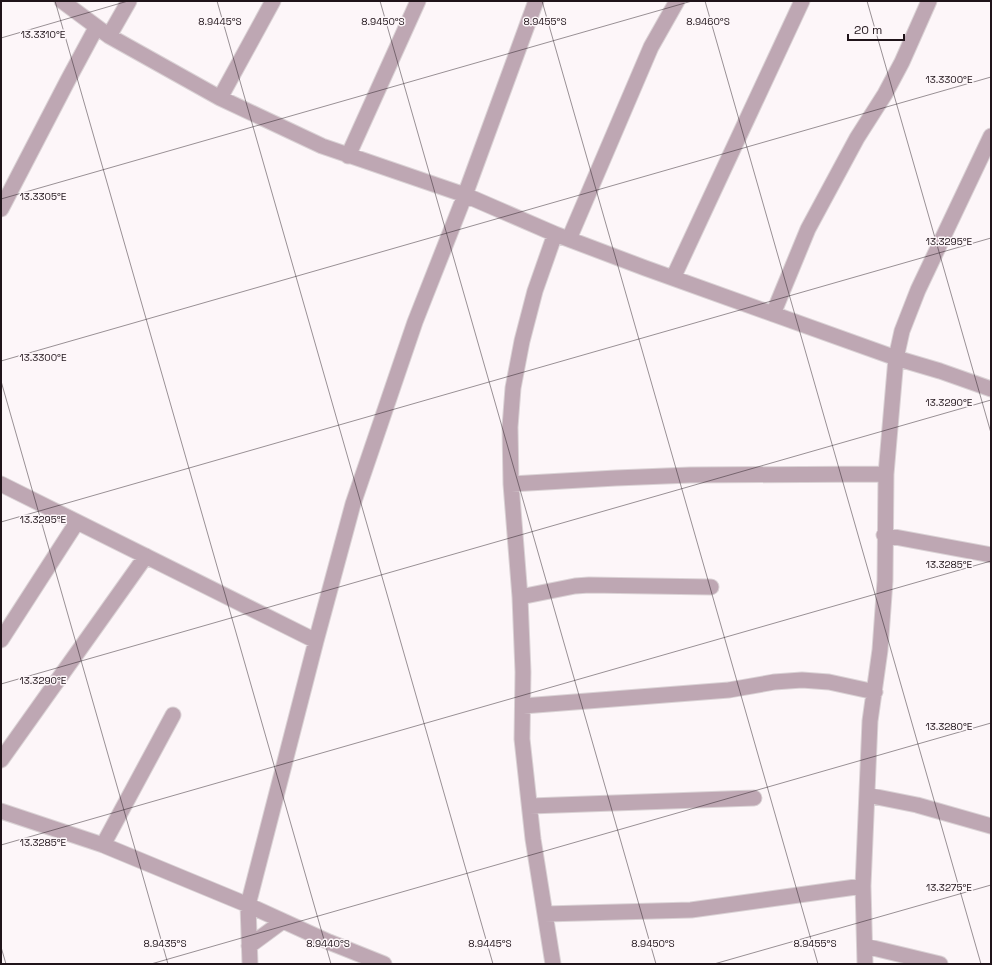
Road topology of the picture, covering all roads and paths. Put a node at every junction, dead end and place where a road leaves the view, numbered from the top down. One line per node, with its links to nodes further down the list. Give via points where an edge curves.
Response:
1 (62, 1): 9 (street)
2 (129, 1): 9 (street)
3 (273, 1): 10 (street)
4 (418, 1): 12 (street)
5 (536, 1): 13 (street)
6 (677, 1): 16 (street, via 651,47)
7 (802, 1): 17 (street)
8 (929, 1): 18 (street, via 899,68 857,138 808,229)
9 (102, 32): 10 (street); 14 (street, via 68,80)
10 (220, 98): 12 (street)
11 (991, 136): 19 (street, via 918,290 902,331)
12 (348, 156): 13 (street)
13 (465, 195): 15 (street); 31 (street, via 415,322 356,497)
14 (1, 209)
15 (555, 234): 16 (street); 23 (street, via 535,290 513,388 510,427)
16 (569, 240): 17 (street)
17 (673, 278): 18 (street)
18 (773, 314): 19 (street)
19 (896, 358): 20 (street); 21 (street)
20 (991, 389)
21 (886, 474): 23 (street, via 682,476); 25 (street)
22 (1, 484): 24 (street)
23 (511, 484): 29 (street)
24 (77, 522): 27 (street); 30 (street)
25 (884, 534): 26 (street); 32 (street, via 885,581)
26 (991, 555)
27 (146, 556): 31 (street); 35 (street)
28 (711, 587): 29 (street, via 588,585)
29 (520, 597): 33 (street)
30 (1, 640)
31 (316, 641): 43 (street)
32 (875, 692): 33 (street, via 828,682 802,680 729,690); 36 (street, via 870,721)
33 (523, 706): 38 (street, via 522,739)
34 (173, 715): 41 (street)
35 (1, 760)
36 (867, 795): 40 (street, via 917,805); 42 (street)
37 (754, 798): 38 (street)
38 (530, 806): 44 (street)
39 (1, 811): 41 (street)
40 (991, 826)
41 (103, 845): 43 (street)
42 (864, 886): 44 (street, via 691,910); 47 (street)
43 (248, 905): 45 (street); 46 (street)
44 (545, 914): 50 (street)
45 (283, 921): 46 (street); 49 (street)
46 (249, 946): 48 (street)
47 (865, 946): 51 (street); 52 (street)
48 (250, 964)
49 (384, 964)
50 (553, 964)
51 (865, 964)
52 (940, 964)

